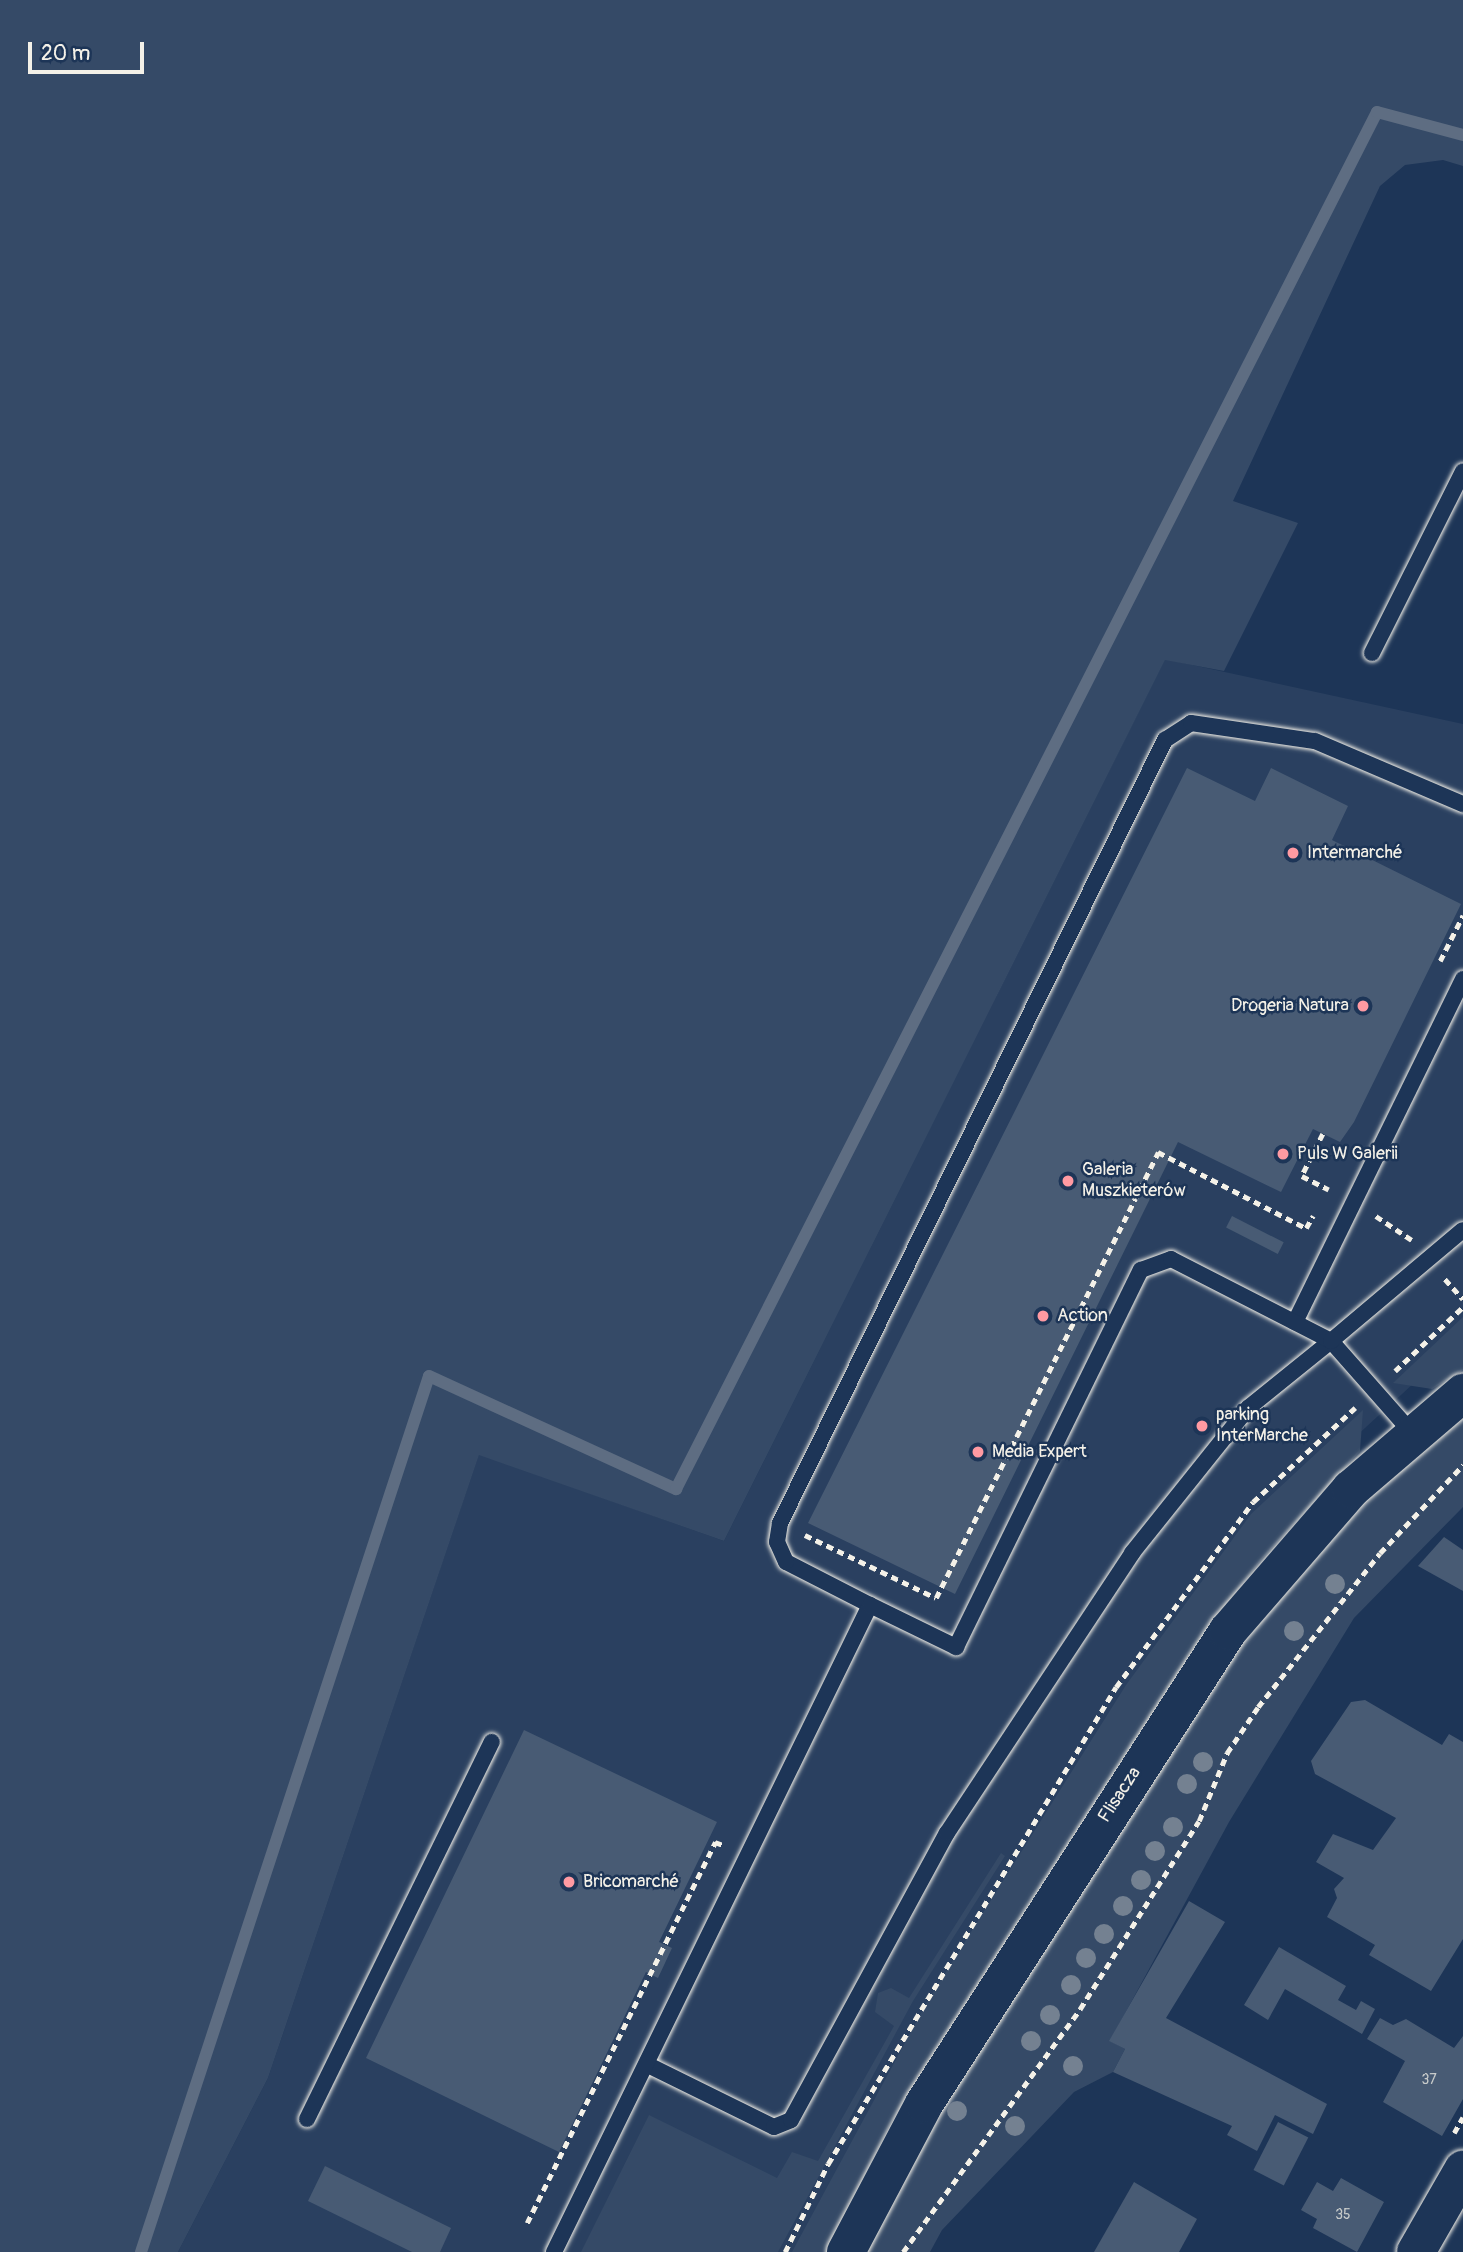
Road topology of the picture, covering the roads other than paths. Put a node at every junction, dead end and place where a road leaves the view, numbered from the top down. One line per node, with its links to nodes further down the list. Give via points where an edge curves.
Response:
1 (1463, 471): 2 (lane)
2 (1372, 653)
3 (1463, 804): 10 (lane, via 1315,741 1191,723 1165,740 780,1523 777,1542 786,1562)
4 (1463, 979): 6 (lane)
5 (1463, 1230): 7 (lane)
6 (1295, 1322): 7 (lane); 10 (lane, via 1171,1259 1141,1270 956,1647)
7 (1331, 1341): 9 (lane); 12 (lane, via 1248,1408 1132,1553 947,1833 791,2120 774,2127)
8 (1463, 1392): 9 (street, Flisacza)
9 (1412, 1433): 16 (street, Flisacza, via 1289,1554 1213,1651 924,2104)
10 (870, 1605): 12 (lane)
11 (492, 1742): 13 (lane)
12 (648, 2065): 15 (lane)
13 (307, 2119)
14 (1463, 2170): 17 (street)
15 (554, 2252)
16 (846, 2252)
17 (1416, 2252)

